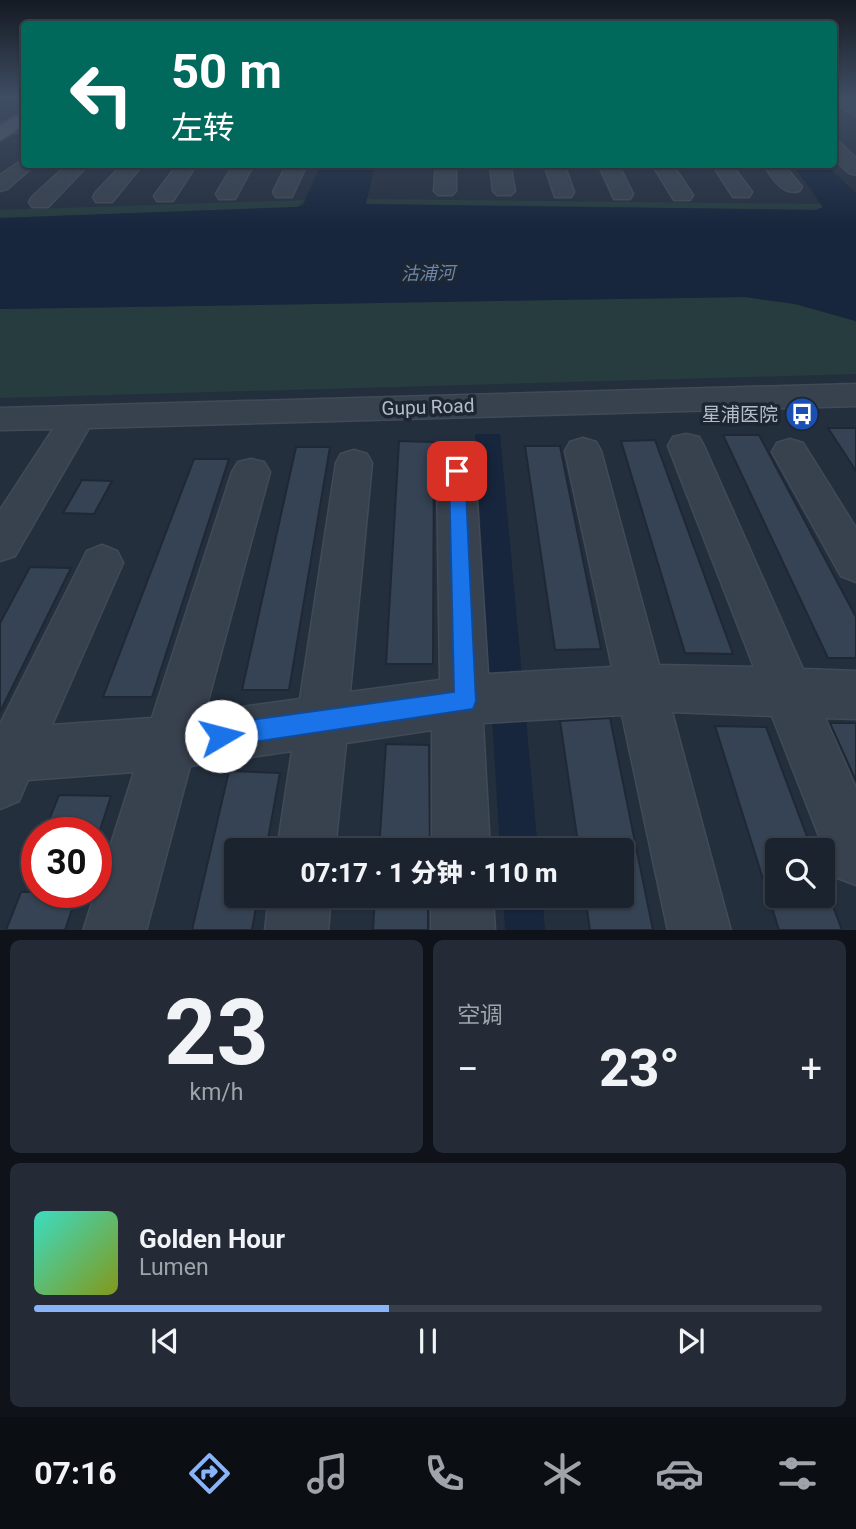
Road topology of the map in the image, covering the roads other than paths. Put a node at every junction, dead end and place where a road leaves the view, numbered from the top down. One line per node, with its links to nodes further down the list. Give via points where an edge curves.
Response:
1 (837, 147): 2 (street)
2 (856, 148)
3 (837, 151): 17 (street)
4 (22, 168): 18 (street)
5 (76, 168): 30 (street)
6 (130, 168): 29 (street)
7 (185, 168): 28 (street)
8 (241, 168): 25 (street)
9 (296, 168): 22 (street)
10 (446, 168): 20 (street)
11 (501, 168): 21 (street)
12 (555, 168): 23 (street)
13 (610, 168): 26 (street)
14 (665, 168): 27 (street)
15 (724, 168): 24 (street)
16 (775, 168): 19 (street)
17 (856, 169)
18 (0, 185)
19 (792, 187)
20 (444, 191)
21 (504, 191)
22 (284, 192)
23 (563, 192)
24 (741, 192)
25 (226, 194)
26 (622, 194)
27 (682, 195)
28 (165, 196)
29 (104, 197)
30 (40, 202)
31 (856, 395): 32 (street, Gupu Road)
32 (78, 417): 33 (street, Gupu Road); 40 (street)
33 (0, 419)
34 (686, 446): 44 (street)
35 (583, 451): 43 (street)
36 (790, 452): 42 (street)
37 (354, 463): 47 (street)
38 (457, 471): 46 (street)
39 (251, 472): 48 (street)
40 (0, 544)
41 (102, 563): 49 (street)
42 (856, 564)
43 (643, 689): 44 (street); 46 (street); 58 (street)
44 (787, 691): 45 (street); 52 (street)
45 (856, 695)
46 (467, 701): 47 (street); 51 (street)
47 (323, 722): 48 (street); 50 (street)
48 (170, 743): 49 (street); 55 (street)
49 (4, 765)
50 (308, 838)
51 (461, 838)
52 (856, 856)
53 (299, 908): 56 (street)
54 (462, 908): 57 (street)
55 (114, 930)
56 (296, 930)
57 (463, 930)
58 (700, 930)

